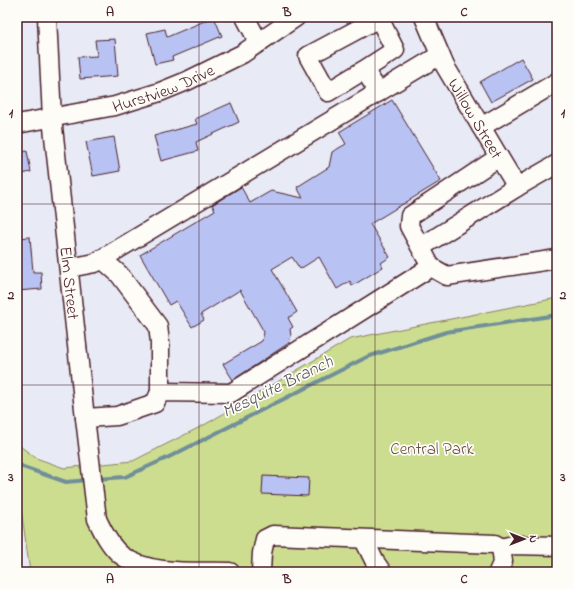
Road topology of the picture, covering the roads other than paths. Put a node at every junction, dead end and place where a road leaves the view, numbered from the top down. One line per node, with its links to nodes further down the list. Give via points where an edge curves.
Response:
1 (47, 17): 10 (street, Elm Street)
2 (244, 17): 5 (street)
3 (296, 17): 5 (street, Hurstview Drive)
4 (424, 17): 6 (street, Willow Street)
5 (259, 43): 10 (street, Hurstview Drive, via 188,81 160,92 115,106)
6 (440, 55): 9 (street); 12 (street, Willow Street)
7 (364, 70): 7 (street, via 395,50 379,18 308,56 328,92); 9 (street)
8 (557, 82): 12 (street)
9 (379, 92): 17 (street)
10 (52, 118): 11 (street, Hurstview Drive); 20 (street, Elm Street)
11 (17, 124)
12 (481, 127): 13 (street, Willow Street)
13 (499, 157): 15 (street); 16 (street, Willow Street, via 410,216 409,226)
14 (557, 164): 15 (street)
15 (517, 188): 16 (street)
16 (421, 247): 19 (street, Willow Street)
17 (102, 259): 20 (street, via 95,263); 21 (street, via 119,274 158,326)
18 (557, 259): 19 (street, via 447,276)
19 (432, 267): 21 (street, via 231,393)
20 (69, 268): 22 (street, Elm Street)
21 (160, 392): 22 (street, via 155,403 136,410 117,416)
22 (85, 418): 26 (street, Elm Street, via 97,519 111,545 132,562 145,567)
23 (364, 540): 25 (street, via 495,544); 27 (street, via 273,535 265,539); 28 (street)
24 (557, 546): 25 (street, via 513,545)
25 (501, 548): 29 (street, via 503,561)
26 (230, 572)
27 (261, 572)
28 (382, 572)
29 (498, 572)

